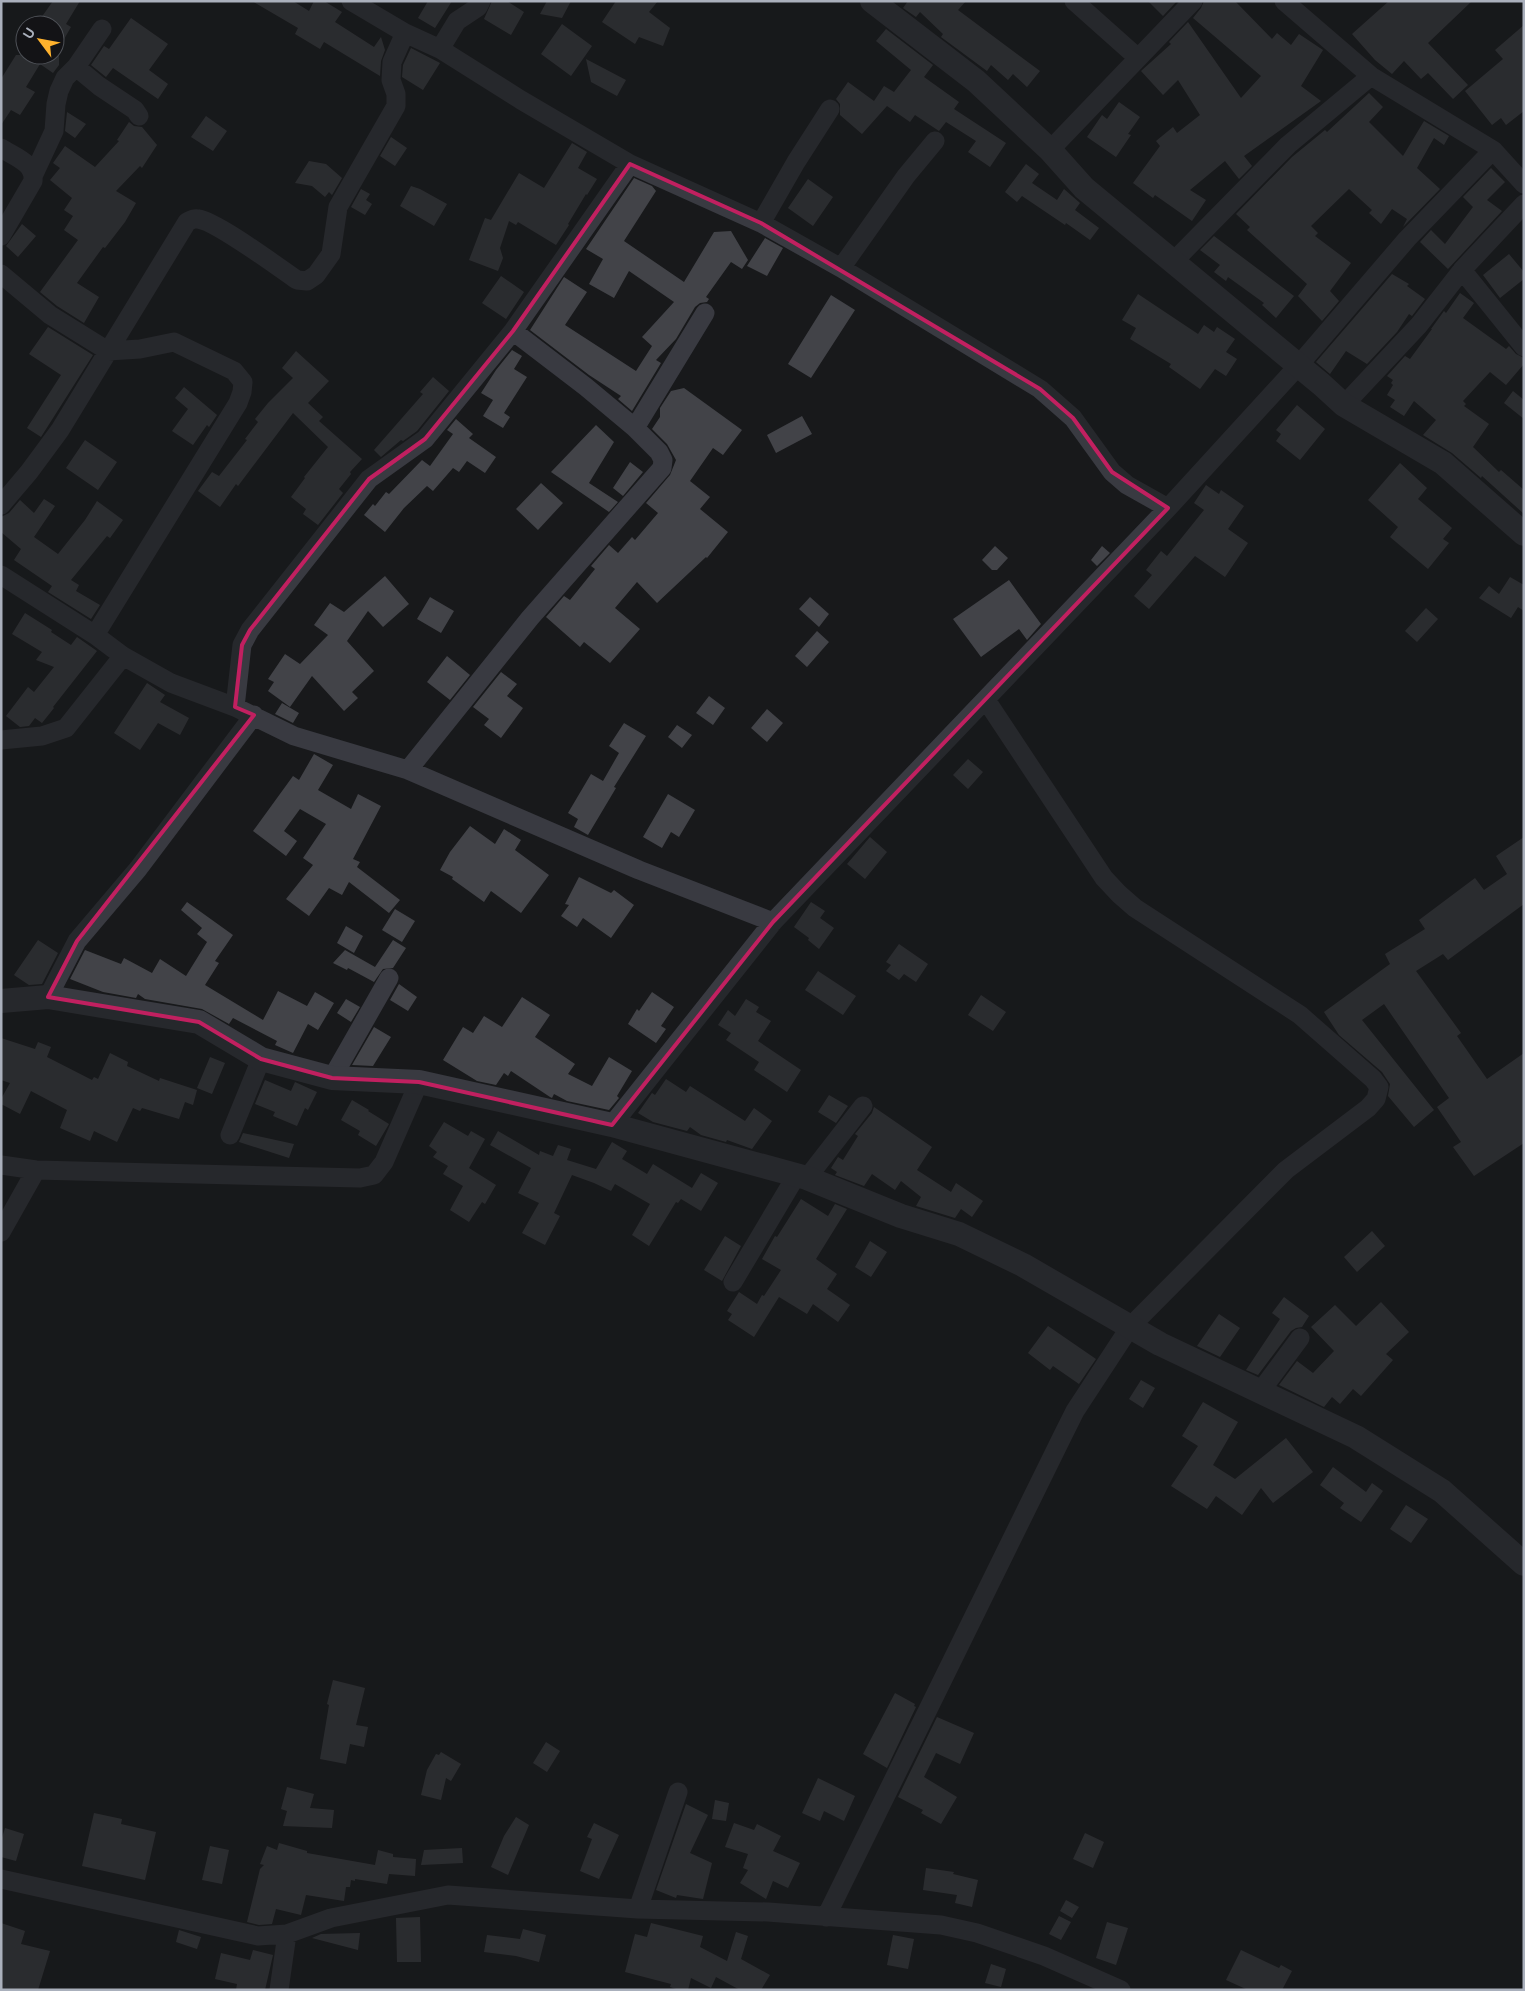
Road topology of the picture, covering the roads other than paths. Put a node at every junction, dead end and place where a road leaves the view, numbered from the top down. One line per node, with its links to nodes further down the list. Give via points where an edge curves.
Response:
1 (351, 1): 8 (street)
2 (481, 1): 9 (street, via 478,7 457,21)
3 (872, 1): 17 (street, via 976,81)
4 (1074, 1): 10 (street)
5 (1193, 1): 10 (street)
6 (1284, 1): 12 (street)
7 (102, 29): 11 (street)
8 (405, 33): 9 (street); 32 (street, via 392,62 391,80 396,106 338,207 331,254 316,275 307,281 297,280 216,226 199,218 192,219 187,222)
9 (440, 49): 19 (street)
10 (1138, 58): 17 (street)
11 (76, 67): 14 (street); 20 (street, via 59,90 54,131)
12 (1371, 76): 18 (street); 25 (street, via 1288,145)
13 (830, 109): 23 (street)
14 (139, 116)
15 (935, 141): 26 (street)
16 (1, 148): 20 (street, via 30,166)
17 (1050, 150): 25 (street, via 1084,188)
18 (1492, 150): 21 (street); 33 (street, via 1407,239)
19 (630, 164): 23 (street); 30 (street)
20 (34, 174): 24 (street)
21 (1524, 184)
22 (1524, 204): 27 (street)
23 (761, 223): 26 (street)
24 (1, 236)
25 (1174, 261): 33 (street)
26 (841, 268): 37 (street, via 1040,389 1073,418 1112,472 1127,485)
27 (1462, 270): 31 (street); 34 (street, via 1419,325)
28 (1, 274): 32 (street, via 50,315)
29 (705, 313): 35 (street)
30 (513, 331): 35 (street); 43 (street, via 425,439 369,479 250,630 242,645)
31 (1524, 347)
32 (108, 351): 36 (street, via 60,430); 40 (street, via 174,342 234,371 243,382 238,403)
33 (1298, 366): 34 (street); 37 (street)
34 (1344, 405): 38 (street, via 1443,463)
35 (635, 428): 46 (street, via 659,452 662,468 530,618)
36 (1, 505)
37 (1168, 508): 42 (street)
38 (1524, 534)
39 (1, 575): 40 (street)
40 (95, 636): 41 (street)
41 (123, 656): 43 (street, via 171,683); 45 (street, via 66,728 42,736)
42 (986, 700): 47 (street); 62 (street, via 1104,878 1119,894 1135,908 1300,1015 1379,1087 1376,1099 1368,1108 1286,1170)
43 (235, 706): 44 (street)
44 (254, 715): 46 (street, via 294,736); 49 (street, via 138,869 77,941)
45 (1, 740)
46 (408, 770): 47 (street, via 639,870)
47 (772, 922): 55 (street)
48 (390, 978): 52 (street)
49 (48, 997): 50 (street); 51 (street, via 199,1022)
50 (1, 1001)
51 (261, 1059): 52 (street); 56 (street)
52 (332, 1078): 53 (street)
53 (419, 1082): 55 (street); 58 (street, via 384,1162 374,1175 360,1178)
54 (863, 1106): 59 (street)
55 (612, 1125): 59 (street)
56 (230, 1135)
57 (1, 1165): 58 (street)
58 (36, 1170): 60 (street)
59 (802, 1177): 61 (street); 62 (street, via 901,1216 959,1234 1023,1265)
60 (1, 1232)
61 (732, 1282)
62 (1130, 1328): 64 (street); 69 (street, via 1075,1410)
63 (1300, 1338): 64 (street)
64 (1260, 1392): 65 (street, via 1356,1437 1442,1491)
65 (1524, 1564)
66 (678, 1792): 68 (street)
67 (1, 1879): 70 (street, via 258,1936)
68 (638, 1909): 69 (street, via 768,1912); 70 (street, via 448,1895 331,1918)
69 (826, 1917): 72 (street, via 941,1925 977,1933 1044,1956)
70 (287, 1934): 71 (street)
71 (279, 1990)
72 (1121, 1990)

